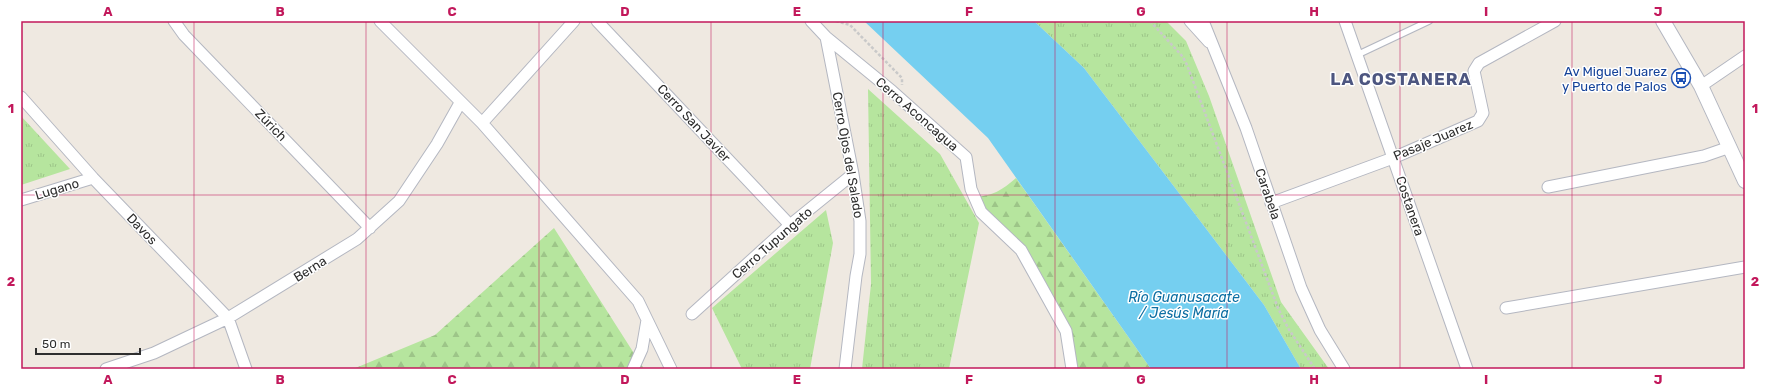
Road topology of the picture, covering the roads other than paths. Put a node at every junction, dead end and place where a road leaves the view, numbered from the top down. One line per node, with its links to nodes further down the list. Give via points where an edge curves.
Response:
1 (174, 21): 29 (street, Zúrich, via 184,35)
2 (380, 21): 18 (street)
3 (574, 21): 19 (street)
4 (597, 21): 28 (street, Cerro San Javier)
5 (811, 21): 12 (street, Cerro Aconcagua)
6 (1190, 21): 13 (street, Carabela)
7 (1203, 21): 13 (street)
8 (1345, 21): 14 (street, Costanera)
9 (1429, 21): 14 (lane)
10 (1555, 21): 21 (street, Pasaje Juarez, via 1479,63 1474,71 1483,113 1478,121)
11 (1663, 21): 16 (street)
12 (826, 37): 22 (street, Cerro Ojos del Salado); 40 (street, Cerro Aconcagua, via 966,157 971,189 981,212 1021,250 1066,331)
13 (1213, 47): 27 (street, Carabela, via 1246,128)
14 (1357, 55): 21 (street, Costanera)
15 (1745, 56): 16 (street)
16 (1701, 86): 20 (street)
17 (21, 97): 23 (street, Davos)
18 (460, 103): 19 (street); 29 (street, Berna, via 437,144 399,201)
19 (482, 123): 34 (street, via 638,301)
20 (1730, 147): 24 (street); 25 (street, via 1704,156)
21 (1393, 158): 27 (street, Pasaje Juarez); 42 (street, Costanera)
22 (853, 174): 28 (street, Cerro Tupungato); 39 (street, Cerro Ojos del Salado, via 860,221 860,254)
23 (93, 178): 26 (street, Lugano); 33 (street, Davos)
24 (1745, 181)
25 (1548, 187)
26 (21, 200)
27 (1271, 204): 41 (street, Carabela, via 1310,310)
28 (790, 225): 32 (street, Cerro Tupungato)
29 (370, 228): 33 (street, Berna, via 357,239)
30 (1745, 267): 31 (street)
31 (1506, 308)
32 (692, 314)
33 (228, 318): 35 (street, Berna, via 154,353); 36 (street, Davos)
34 (647, 320): 37 (street, via 642,349); 38 (street)
35 (106, 369)
36 (246, 369)
37 (632, 369)
38 (671, 369)
39 (845, 369)
40 (1072, 369)
41 (1344, 369)
42 (1467, 369)

